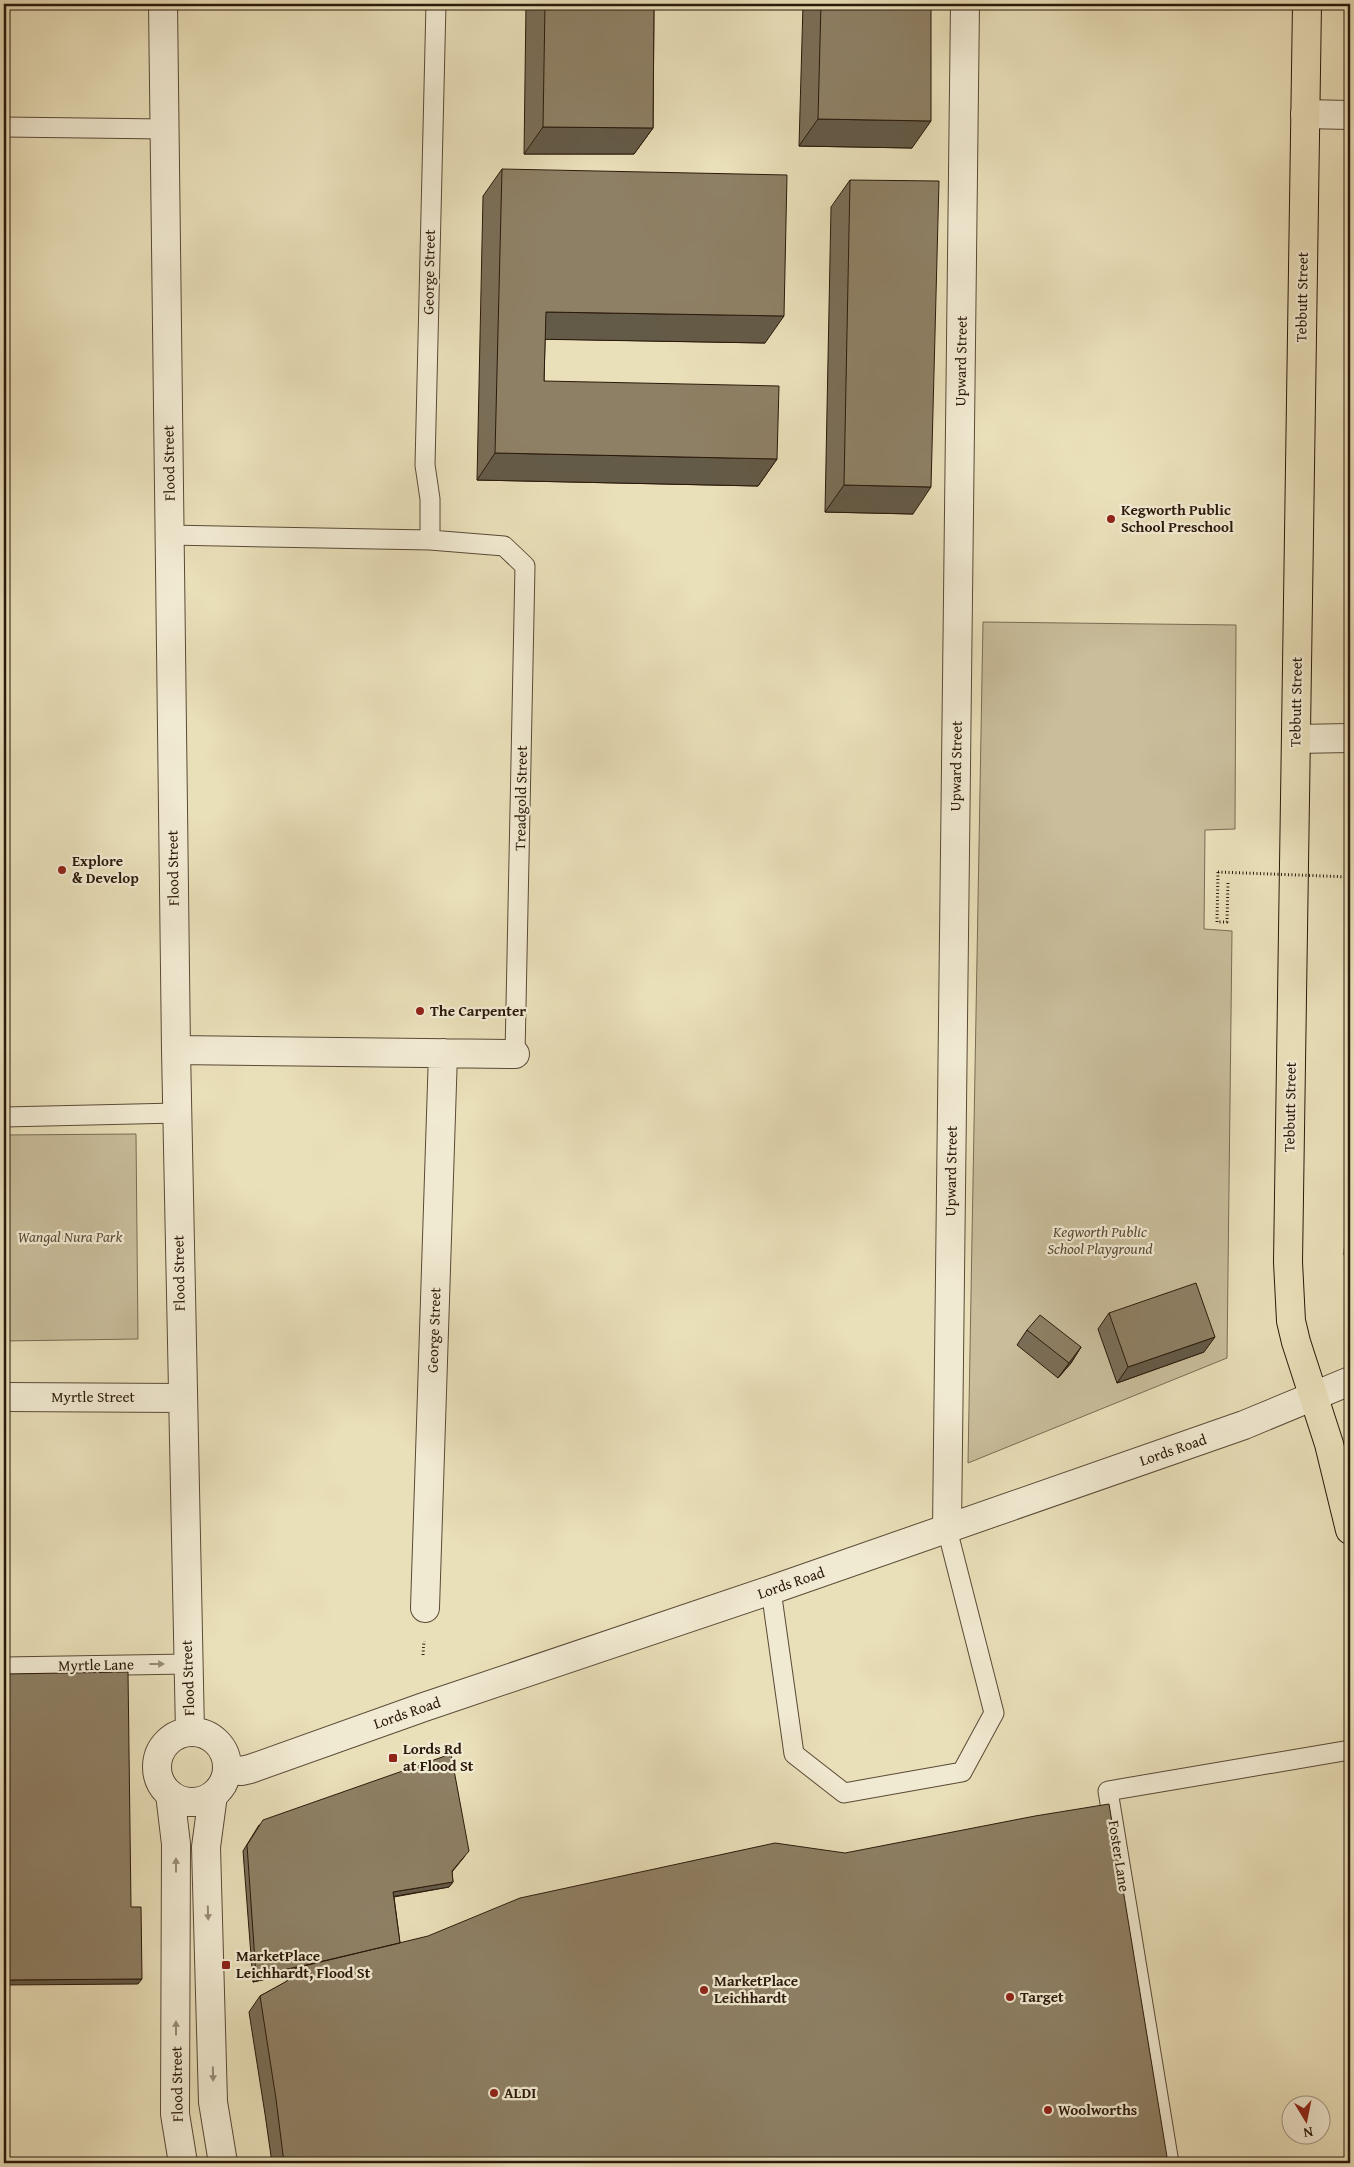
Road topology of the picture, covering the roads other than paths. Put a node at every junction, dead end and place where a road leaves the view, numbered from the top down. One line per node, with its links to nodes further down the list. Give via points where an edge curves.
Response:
1 (163, 4): 8 (street, Flood Street)
2 (436, 4): 10 (lane, George Street, via 425,465 430,499)
3 (965, 4): 22 (street, Upward Street)
4 (1307, 4): 5 (main road, Tebbutt Street)
5 (1305, 114): 6 (street); 12 (main road, Tebbutt Street)
6 (1350, 115)
7 (4, 127): 8 (lane)
8 (164, 129): 9 (street, Flood Street)
9 (170, 535): 10 (lane, Treadgold Street); 13 (street, Flood Street)
10 (430, 540): 15 (lane, Treadgold Street, via 504,546 525,566)
11 (1350, 738): 12 (street)
12 (1296, 739): 19 (main road, Tebbutt Street, via 1288,1262 1291,1321)
13 (176, 1050): 14 (street, Treadgold Street); 16 (street, Flood Street)
14 (443, 1053): 15 (street, Treadgold Street); 25 (street, George Street)
15 (515, 1054)
16 (177, 1113): 17 (lane); 21 (street, Flood Street)
17 (4, 1117)
18 (1350, 1381): 19 (street, Lords Road)
19 (1312, 1396): 22 (street, Lords Road, via 1244,1425); 23 (main road, Tebbutt Street, via 1330,1450)
20 (4, 1397): 21 (street, Myrtle Street)
21 (181, 1398): 26 (street, Flood Street)
22 (946, 1529): 24 (street, Lords Road); 24 (lane, via 994,1713 962,1772 844,1793 794,1754)
23 (1350, 1530)
24 (771, 1590): 30 (street, Lords Road, via 250,1769)
25 (425, 1608)
26 (188, 1664): 27 (lane, Myrtle Lane, one-way to 26); 28 (street, Flood Street)
27 (4, 1667)
28 (190, 1732): 30 (street, via 216,1742); 31 (street, via 170,1740 158,1757 158,1778)
29 (1350, 1750): 35 (lane, Foster Lane, via 1108,1792)
30 (227, 1768): 32 (street, via 225,1778)
31 (170, 1794): 32 (street, via 192,1802); 33 (street, Flood Street, one-way to 31, via 176,2114 176,1844)
32 (213, 1795): 34 (street, one-way to 34, via 206,1847 213,2102)
33 (183, 2163)
34 (223, 2163)
35 (1169, 2163)

